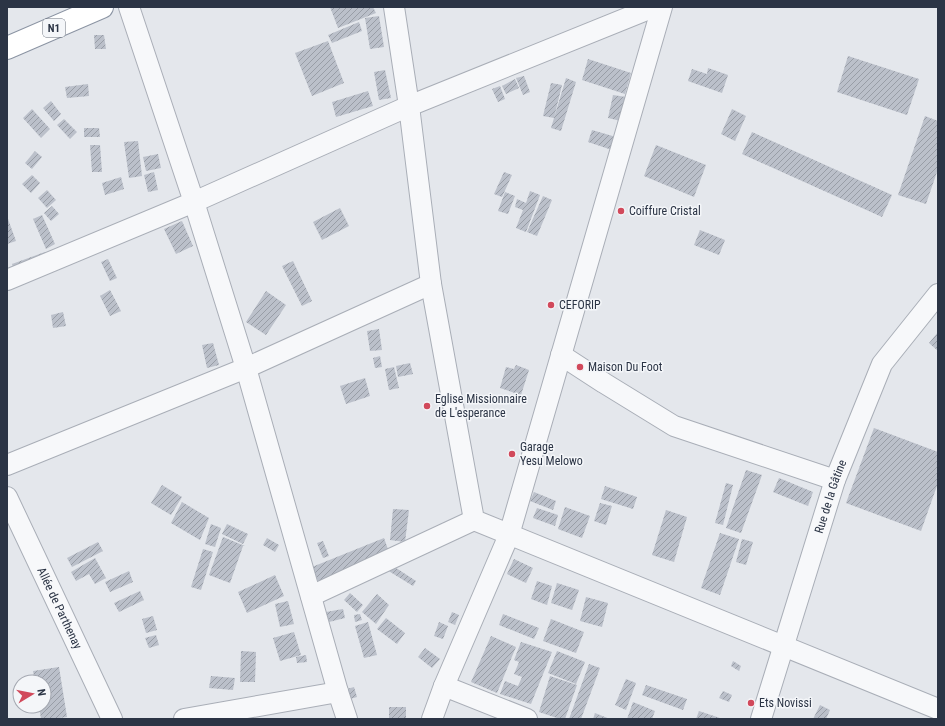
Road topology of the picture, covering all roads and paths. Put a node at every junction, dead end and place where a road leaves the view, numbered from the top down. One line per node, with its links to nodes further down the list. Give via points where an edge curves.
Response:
1 (102, 7): 6 (highway, N1)
2 (129, 7): 8 (street)
3 (394, 7): 7 (street)
4 (654, 7): 7 (street)
5 (662, 7): 12 (street)
6 (7, 48)
7 (409, 106): 8 (street); 10 (street)
8 (194, 202): 9 (street); 13 (street)
9 (7, 280)
10 (431, 284): 13 (street); 17 (street)
11 (938, 294): 15 (street, Rue de la Gâtine, via 882,364)
12 (561, 355): 15 (street, via 674,426); 18 (street)
13 (246, 368): 14 (street); 19 (street)
14 (7, 465)
15 (835, 480): 20 (street, Rue de la Gâtine)
16 (7, 497): 24 (street, Allée de Parthenay)
17 (474, 520): 18 (street); 19 (street)
18 (509, 535): 20 (street); 21 (street)
19 (311, 596): 22 (street)
20 (784, 646): 23 (street); 29 (street, Rue de la Gâtine)
21 (444, 686): 27 (street); 28 (street)
22 (338, 692): 25 (street); 26 (street)
23 (938, 709)
24 (112, 719)
25 (184, 719)
26 (347, 719)
27 (432, 719)
28 (527, 719)
29 (761, 719)

